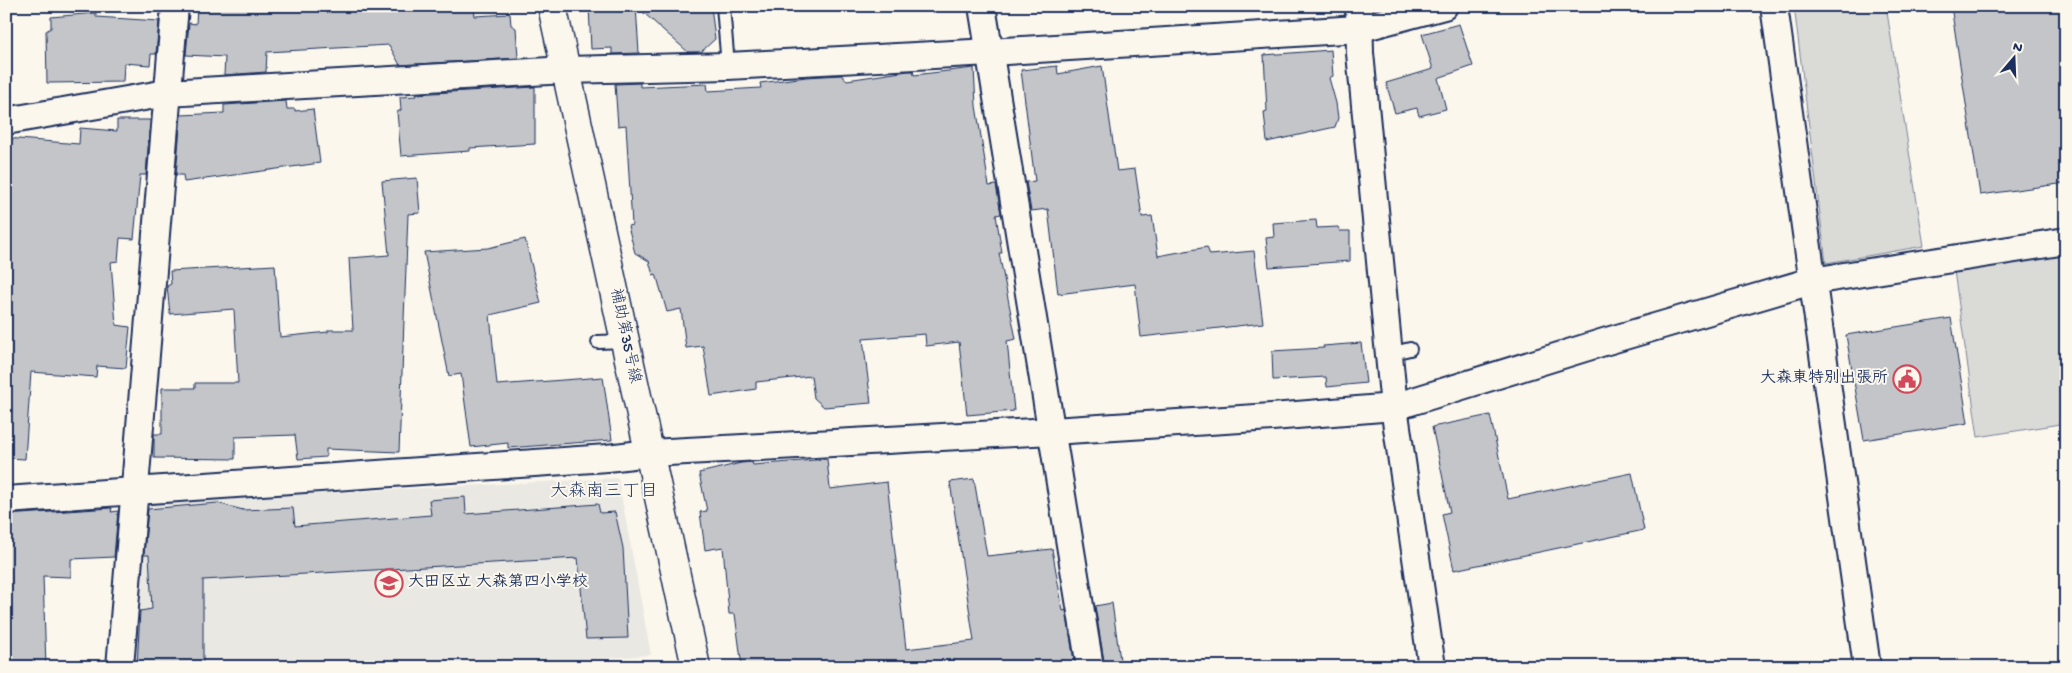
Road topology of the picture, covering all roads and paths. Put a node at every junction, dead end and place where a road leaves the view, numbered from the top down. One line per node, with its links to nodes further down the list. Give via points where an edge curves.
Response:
1 (175, 6): 11 (street)
2 (552, 6): 10 (street, 補助第35号線)
3 (723, 6): 9 (lane)
4 (982, 6): 8 (street)
5 (1444, 6): 7 (street)
6 (1774, 6): 14 (street)
7 (1358, 18): 8 (street); 17 (street, via 1400,352)
8 (990, 52): 9 (street); 18 (street)
9 (728, 66): 10 (street)
10 (566, 70): 11 (street); 15 (street, 補助第35号線)
11 (167, 93): 12 (street); 20 (street)
12 (6, 121)
13 (2066, 241): 14 (street)
14 (1812, 281): 17 (street); 26 (street)
15 (625, 341): 16 (lane); 19 (street, 補助第35号線)
16 (598, 342)
17 (1394, 407): 18 (street); 25 (street)
18 (1052, 431): 19 (street, via 1005,438 782,439); 24 (street, via 1057,499)
19 (650, 453): 20 (street); 23 (street, 補助第35号線)
20 (134, 492): 21 (street); 22 (street)
21 (6, 500)
22 (120, 667)
23 (696, 667)
24 (1090, 667)
25 (1432, 667)
26 (1867, 667)

